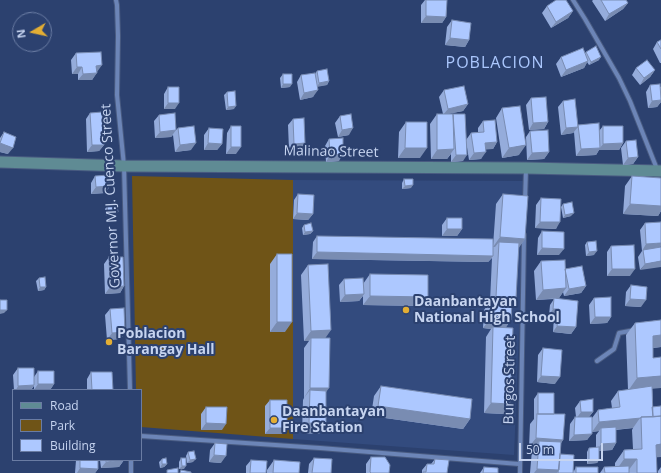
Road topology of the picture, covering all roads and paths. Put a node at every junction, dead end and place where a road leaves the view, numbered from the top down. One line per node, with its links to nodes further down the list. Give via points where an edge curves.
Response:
1 (116, 0): 4 (street, Governor M.J. Cuenco Street, via 117,95)
2 (573, 0): 6 (street, via 611,62)
3 (0, 162): 4 (main road, Malinao Street)
4 (124, 166): 5 (main road, Malinao Street); 11 (street, Governor M.J. Cuenco Street)
5 (526, 168): 6 (main road, Malinao Street); 7 (street)
6 (659, 171)
7 (525, 208)
8 (524, 232): 14 (street, Burgos Street)
9 (640, 330): 10 (street, via 619,332 614,350)
10 (597, 361)
11 (130, 389)
12 (142, 436): 14 (street)
13 (131, 461): 15 (street)
14 (519, 464): 16 (street, Burgos Street)
15 (131, 473)
16 (520, 473)

